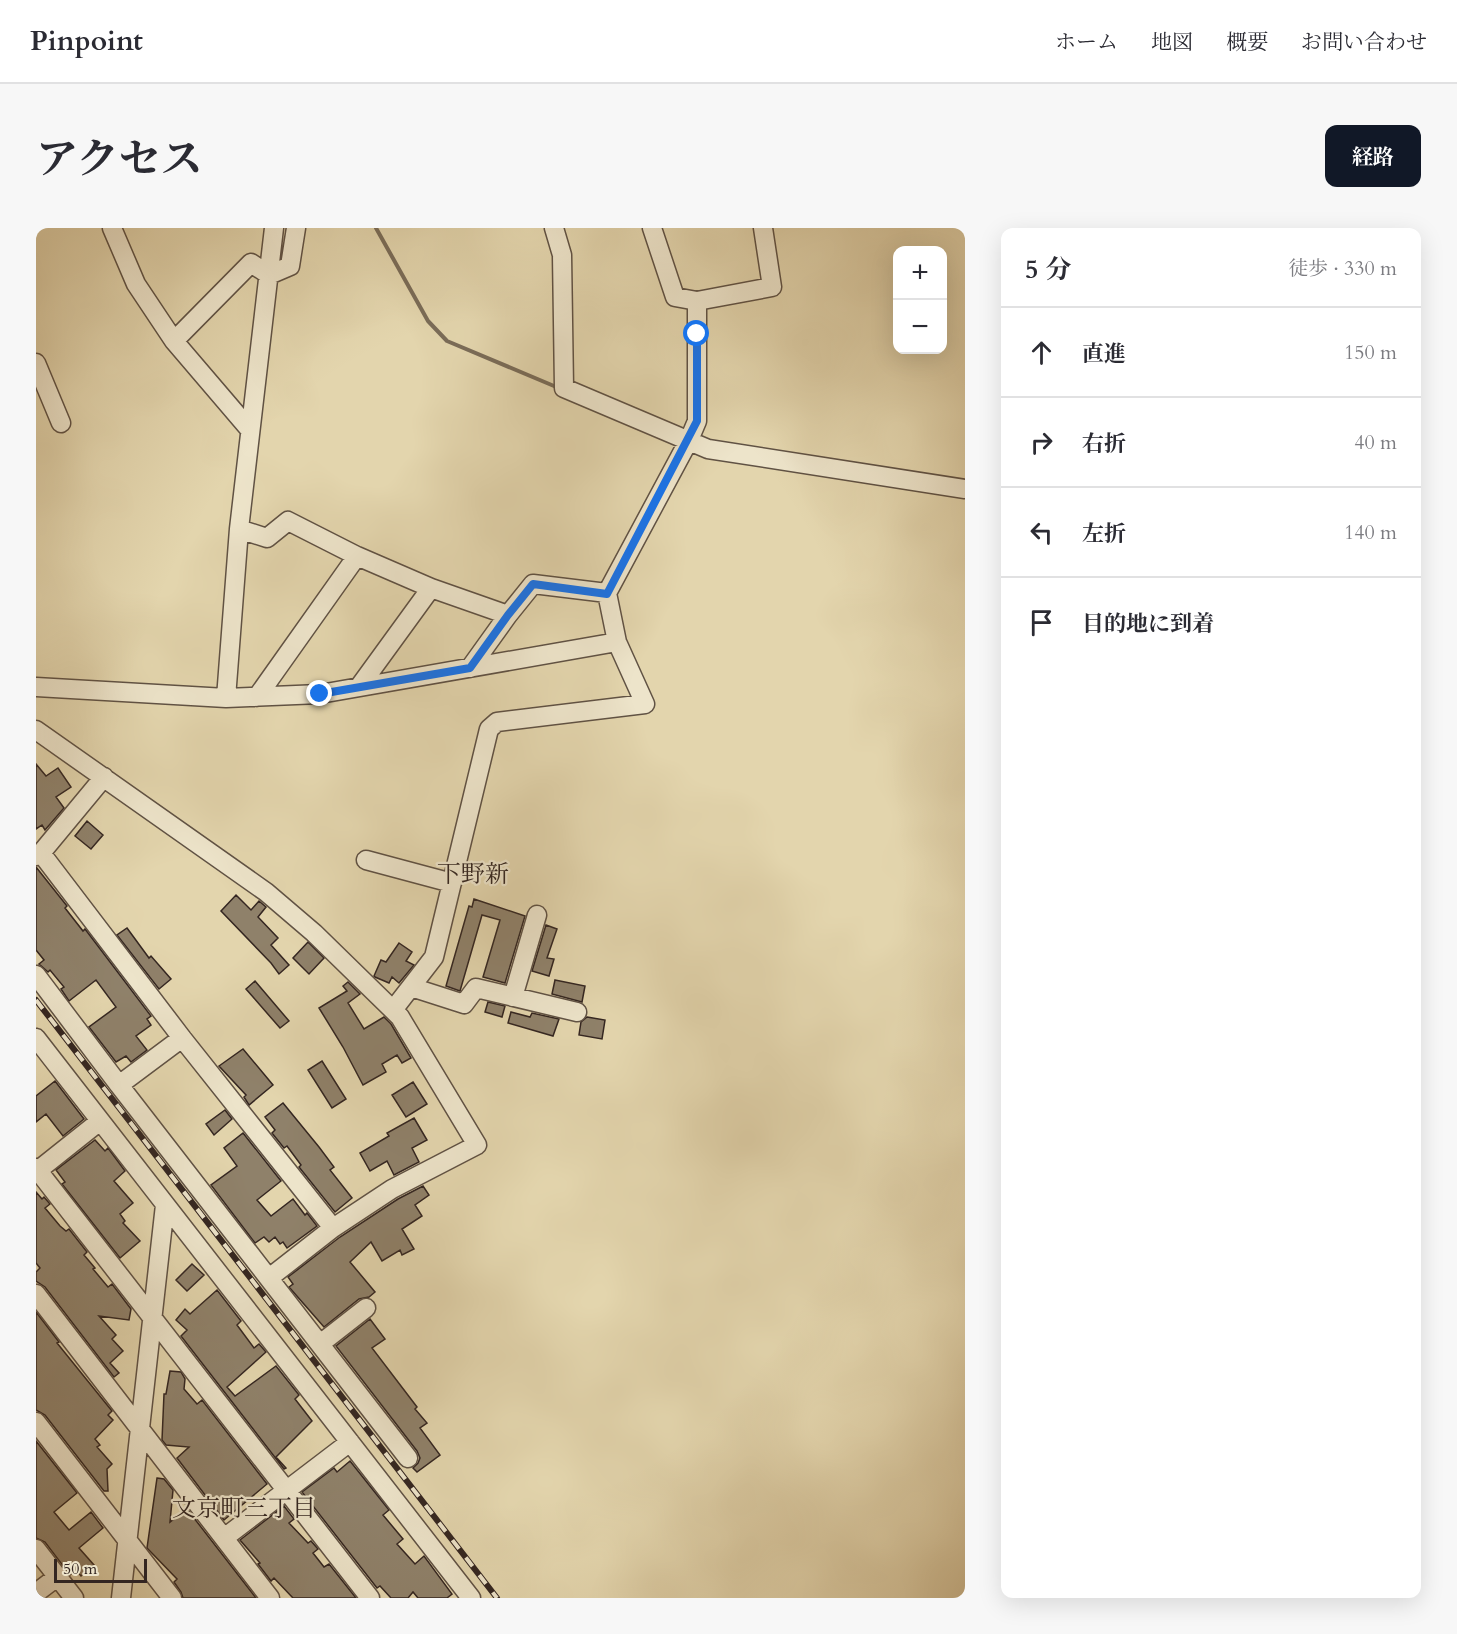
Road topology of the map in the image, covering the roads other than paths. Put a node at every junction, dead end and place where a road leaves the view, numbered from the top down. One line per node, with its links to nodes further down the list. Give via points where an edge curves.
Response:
1 (111, 228): 9 (street, via 136,284)
2 (274, 228): 7 (street)
3 (296, 228): 7 (street, via 290,266)
4 (554, 228): 13 (street, via 562,255 564,388)
5 (652, 228): 8 (street, via 675,297)
6 (763, 228): 8 (street, via 772,287)
7 (269, 275): 9 (street, via 251,263); 12 (street)
8 (697, 301): 13 (street, via 697,421)
9 (174, 341): 12 (street)
10 (36, 363): 11 (street)
11 (61, 423)
12 (250, 430): 15 (street)
13 (689, 440): 14 (street, via 708,449); 18 (street)
14 (965, 489)
15 (238, 528): 16 (street, via 267,538 288,521); 25 (street)
16 (357, 556): 17 (street); 24 (street)
17 (431, 588): 19 (street); 23 (street)
18 (607, 594): 19 (street, via 533,584); 20 (street)
19 (508, 615): 21 (street)
20 (617, 642): 21 (street); 30 (street, via 645,704 498,722 489,729)
21 (470, 668): 23 (street)
22 (36, 687): 25 (street)
23 (358, 687): 24 (street, via 320,694)
24 (258, 696): 25 (street)
25 (226, 698)
26 (36, 730): 27 (street)
27 (104, 777): 28 (street); 35 (street, via 266,892)
28 (39, 854): 38 (street)
29 (366, 860): 30 (street)
30 (452, 883): 33 (street, via 434,957)
31 (537, 915): 34 (street)
32 (36, 975): 39 (street)
33 (411, 987): 34 (street, via 464,1004 476,988); 35 (street)
34 (513, 997): 36 (street)
35 (393, 1010): 43 (street, via 477,1145 392,1189)
36 (577, 1012)
37 (36, 1038): 40 (street)
38 (182, 1038): 39 (street); 43 (street)
39 (119, 1085): 44 (street)
40 (100, 1121): 41 (street); 42 (street)
41 (37, 1170): 47 (street)
42 (165, 1205): 47 (street); 51 (street)
43 (333, 1228): 44 (street)
44 (268, 1278): 48 (street)
45 (36, 1294): 50 (street)
46 (366, 1308): 48 (street)
47 (152, 1317): 50 (street); 53 (street)
48 (320, 1344): 52 (street)
49 (36, 1422): 55 (street)
50 (140, 1429): 54 (street); 55 (street)
51 (350, 1442): 53 (street); 64 (street)
52 (408, 1458)
53 (286, 1491): 54 (street); 63 (street)
54 (224, 1538): 62 (street)
55 (127, 1540): 60 (street); 61 (street)
56 (36, 1549): 57 (street)
57 (57, 1577): 58 (street); 59 (street)
58 (36, 1593)
59 (74, 1598)
60 (121, 1598)
61 (172, 1598)
62 (270, 1598)
63 (370, 1598)
64 (471, 1598)

